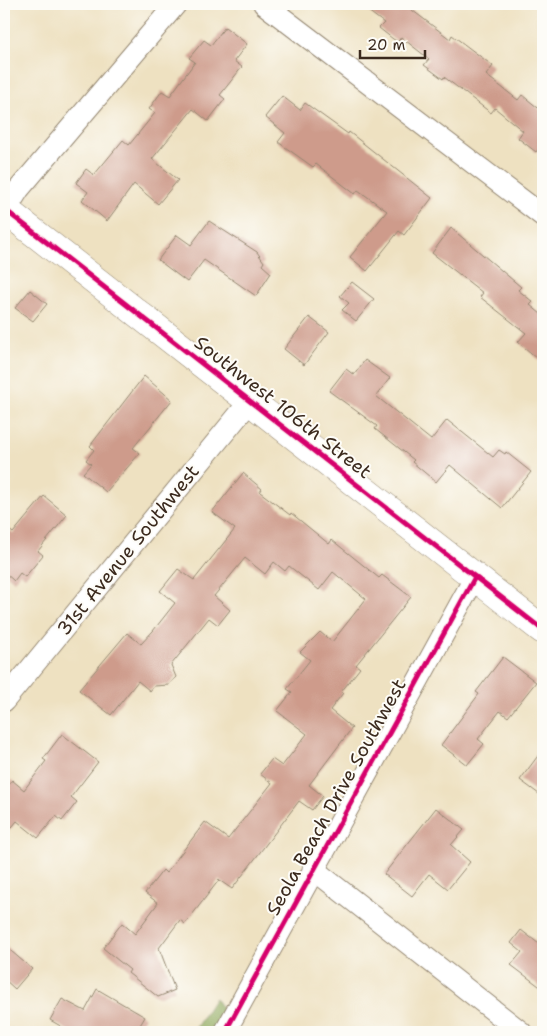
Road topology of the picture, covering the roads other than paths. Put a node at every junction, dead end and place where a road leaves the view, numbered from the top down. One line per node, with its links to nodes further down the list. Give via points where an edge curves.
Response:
1 (176, 4): 3 (street)
2 (264, 4): 4 (street)
3 (4, 210): 5 (street, Southwest 106th Street)
4 (543, 216)
5 (251, 400): 6 (street, Southwest 106th Street); 8 (street, 31st Avenue Southwest)
6 (475, 577): 7 (street, Southwest 106th Street); 9 (street, Seola Beach Drive Southwest)
7 (543, 630)
8 (4, 701)
9 (313, 869): 10 (street, Seola Beach Drive Southwest); 11 (street)
10 (225, 1032)
11 (521, 1032)

